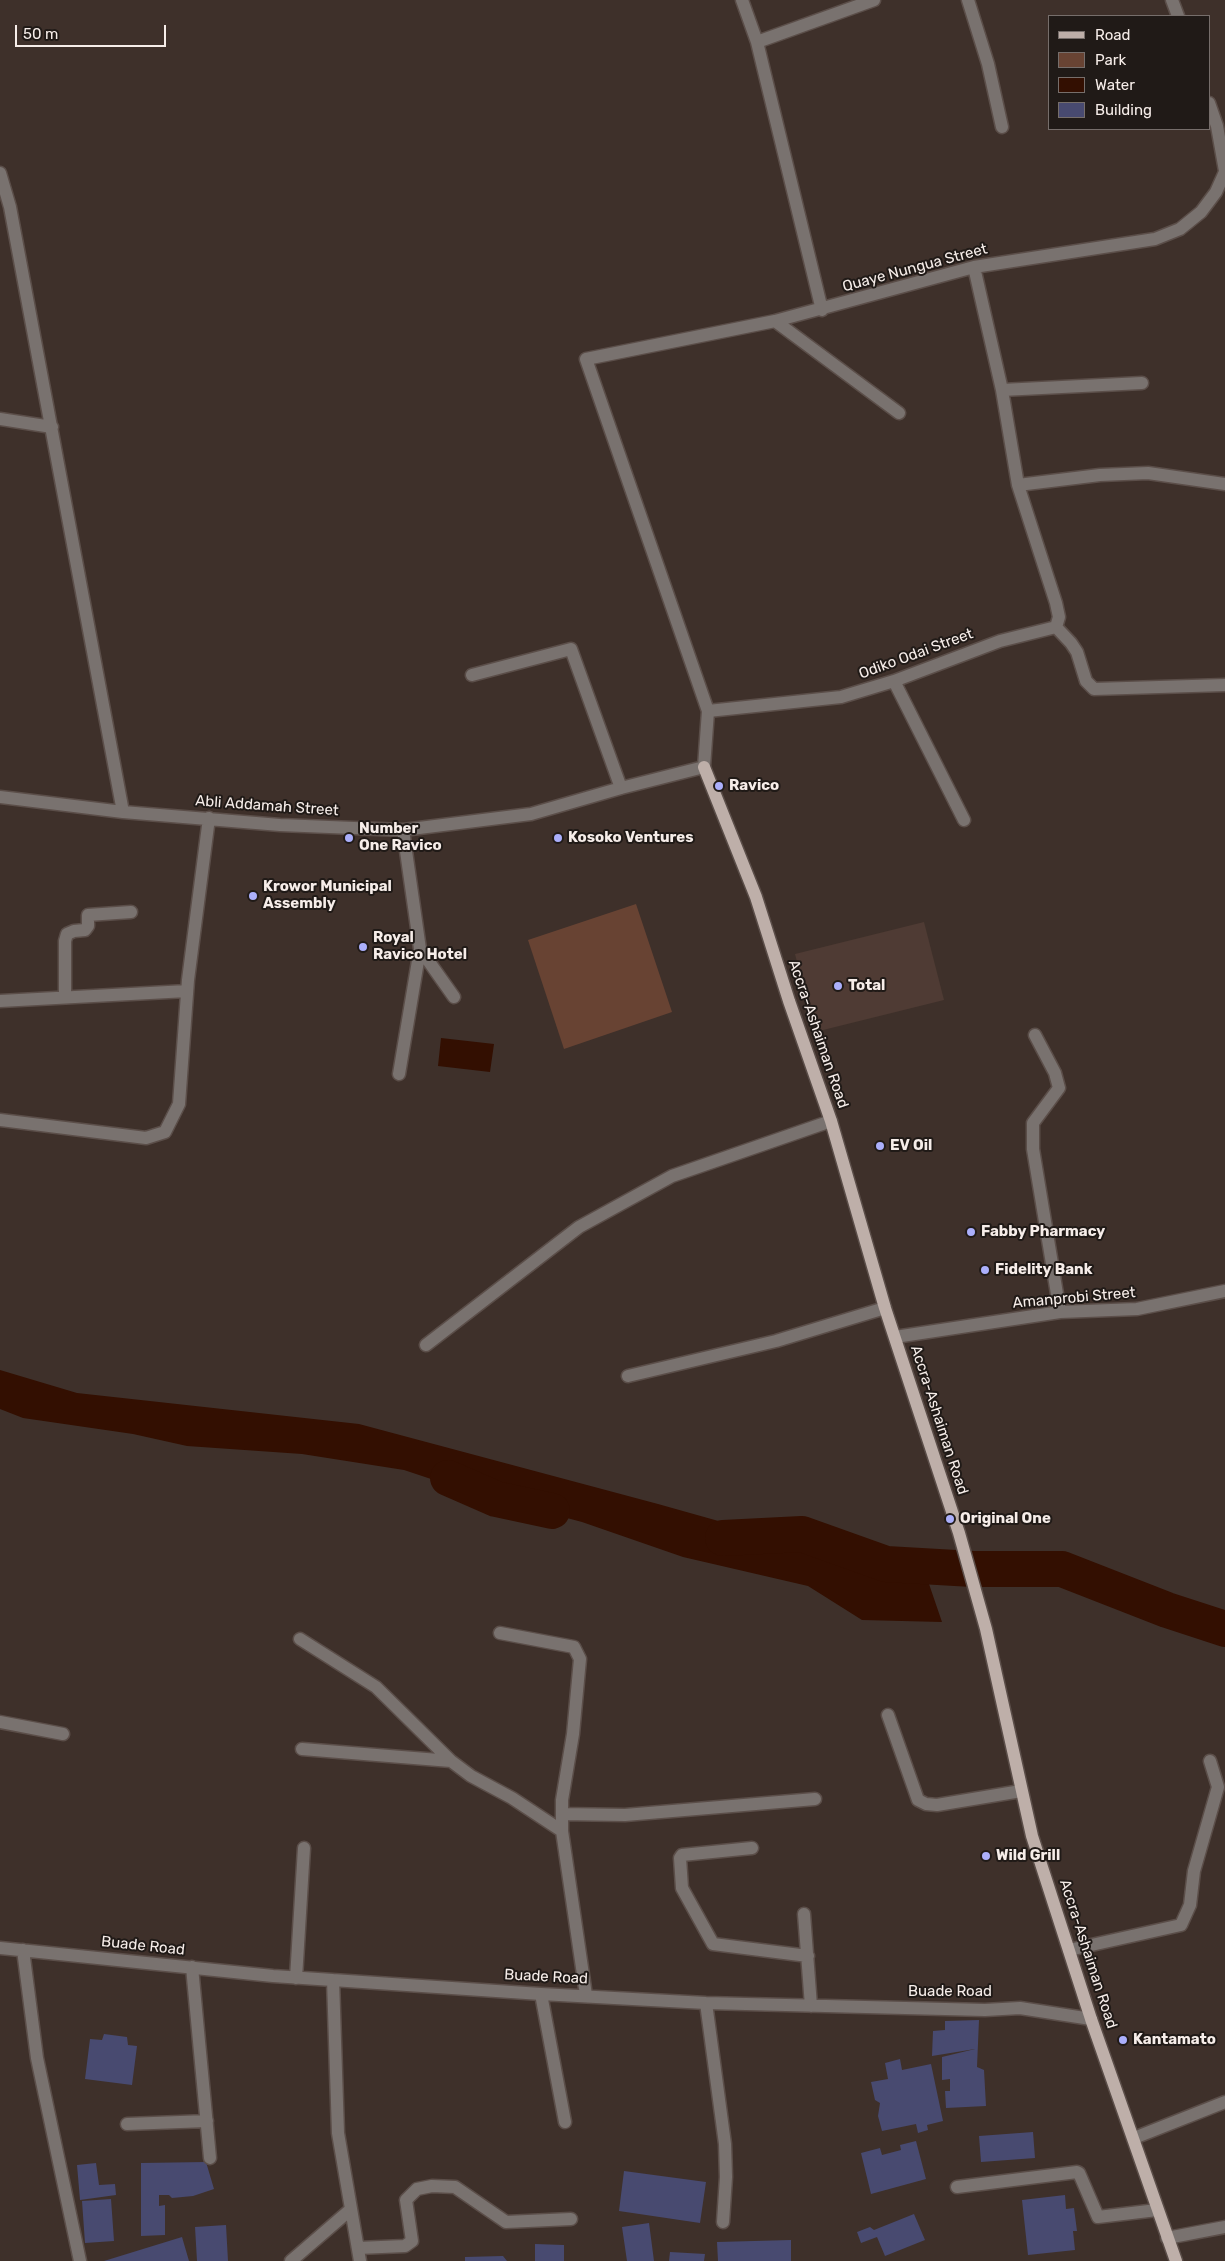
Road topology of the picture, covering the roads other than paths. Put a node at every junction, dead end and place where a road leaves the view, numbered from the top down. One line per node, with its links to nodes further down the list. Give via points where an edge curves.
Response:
1 (742, 0): 6 (street)
2 (874, 0): 6 (street)
3 (968, 0): 8 (street, via 988,64)
4 (1172, 0): 5 (street)
5 (1178, 15)
6 (757, 42): 12 (street)
7 (1210, 106): 9 (street)
8 (1002, 127)
9 (1225, 172): 11 (street, Quaye Nungua Street, via 1216,192 1201,212 1180,228 1154,239)
10 (0, 173): 18 (street, via 10,207)
11 (974, 266): 12 (street, Quaye Nungua Street); 15 (street)
12 (822, 310): 13 (street, Quaye Nungua Street)
13 (774, 321): 16 (street); 25 (street, Quaye Nungua Street, via 586,359)
14 (1142, 383): 15 (street)
15 (1002, 390): 20 (street)
16 (899, 413)
17 (0, 419): 18 (street)
18 (52, 427): 29 (street)
19 (1225, 484): 20 (street, via 1148,473)
20 (1018, 485): 21 (street, via 1056,603 1059,617)
21 (1056, 626): 23 (street, Odiko Odai Street, via 1000,641); 24 (street, via 1076,652 1086,681 1094,689)
22 (472, 675): 27 (street, via 571,649)
23 (894, 681): 25 (street, Odiko Odai Street, via 841,697); 31 (street)
24 (1225, 685)
25 (708, 711): 26 (street)
26 (704, 767): 27 (street, Abli Addamah Street); 42 (main road, Accra-Ashaiman Road, via 756,897)
27 (620, 788): 32 (street, Abli Addamah Street, via 531,814)
28 (0, 797): 29 (street, Abli Addamah Street)
29 (123, 812): 30 (street, Abli Addamah Street)
30 (209, 818): 32 (street, Abli Addamah Street, via 280,825); 35 (street)
31 (964, 820)
32 (403, 830): 34 (street)
33 (132, 912): 36 (street, via 88,916 85,930 68,934 65,941)
34 (420, 949): 37 (street); 40 (street)
35 (188, 991): 36 (street); 41 (street, via 179,1104 166,1132 146,1138)
36 (65, 997): 38 (street)
37 (454, 997)
38 (0, 1001)
39 (1035, 1035): 45 (street, via 1055,1073 1059,1088 1033,1123 1033,1149)
40 (399, 1074)
41 (0, 1120)
42 (830, 1121): 44 (main road, Accra-Ashaiman Road); 47 (street, via 672,1176 579,1227)
43 (1225, 1291): 45 (street, Amanprobi Street, via 1137,1309)
44 (886, 1308): 46 (main road, Accra-Ashaiman Road); 48 (street, via 776,1341)
45 (1060, 1312): 46 (street, Amanprobi Street)
46 (895, 1337): 57 (main road, Accra-Ashaiman Road, via 959,1533 986,1629)
47 (426, 1346)
48 (628, 1376)
49 (500, 1634): 59 (street, via 574,1647 580,1659)
50 (300, 1639): 55 (street, via 376,1687)
51 (888, 1715): 57 (street, via 918,1800 937,1805)
52 (0, 1722): 53 (street)
53 (63, 1734)
54 (302, 1749): 55 (street)
55 (451, 1761): 60 (street)
56 (1210, 1761): 66 (street, via 1218,1787 1194,1871 1190,1905 1180,1925)
57 (1021, 1791): 66 (main road, Accra-Ashaiman Road)
58 (815, 1799): 59 (street, via 625,1815)
59 (562, 1814): 60 (street)
60 (562, 1831): 72 (street)
61 (304, 1848): 69 (street)
62 (752, 1848): 67 (street, via 682,1855 682,1888 714,1944)
63 (804, 1914): 67 (street)
64 (0, 1948): 65 (street, Buade Road)
65 (23, 1950): 68 (street, Buade Road); 90 (street, via 37,2058)
66 (1069, 1950): 75 (main road, Accra-Ashaiman Road)
67 (808, 1956): 74 (street)
68 (192, 1967): 69 (street, Buade Road); 77 (street)
69 (296, 1978): 70 (street, Buade Road)
70 (333, 1980): 71 (street, Buade Road); 83 (street, via 338,2133)
71 (541, 1994): 72 (street, Buade Road); 78 (street)
72 (586, 1995): 73 (street, Buade Road)
73 (706, 2003): 74 (street, Buade Road); 86 (street, via 725,2144)
74 (811, 2006): 75 (street, Buade Road, via 1020,2008)
75 (1091, 2019): 80 (main road, Accra-Ashaiman Road)
76 (1225, 2102): 80 (street)
77 (207, 2121): 79 (street); 81 (street)
78 (565, 2122)
79 (127, 2124)
80 (1134, 2138): 84 (main road, Accra-Ashaiman Road)
81 (210, 2158)
82 (957, 2187): 84 (street, via 1077,2172 1098,2217)
83 (350, 2210): 89 (street); 91 (street)
84 (1157, 2210): 88 (main road, Accra-Ashaiman Road)
85 (571, 2218): 89 (street, via 506,2222 455,2187 432,2186 418,2189 406,2200 412,2241 405,2246)
86 (722, 2222)
87 (1225, 2227): 88 (street)
88 (1167, 2238): 93 (main road, Accra-Ashaiman Road)
89 (358, 2248): 92 (street)
90 (80, 2261)
91 (291, 2261)
92 (360, 2261)
93 (1176, 2261)

